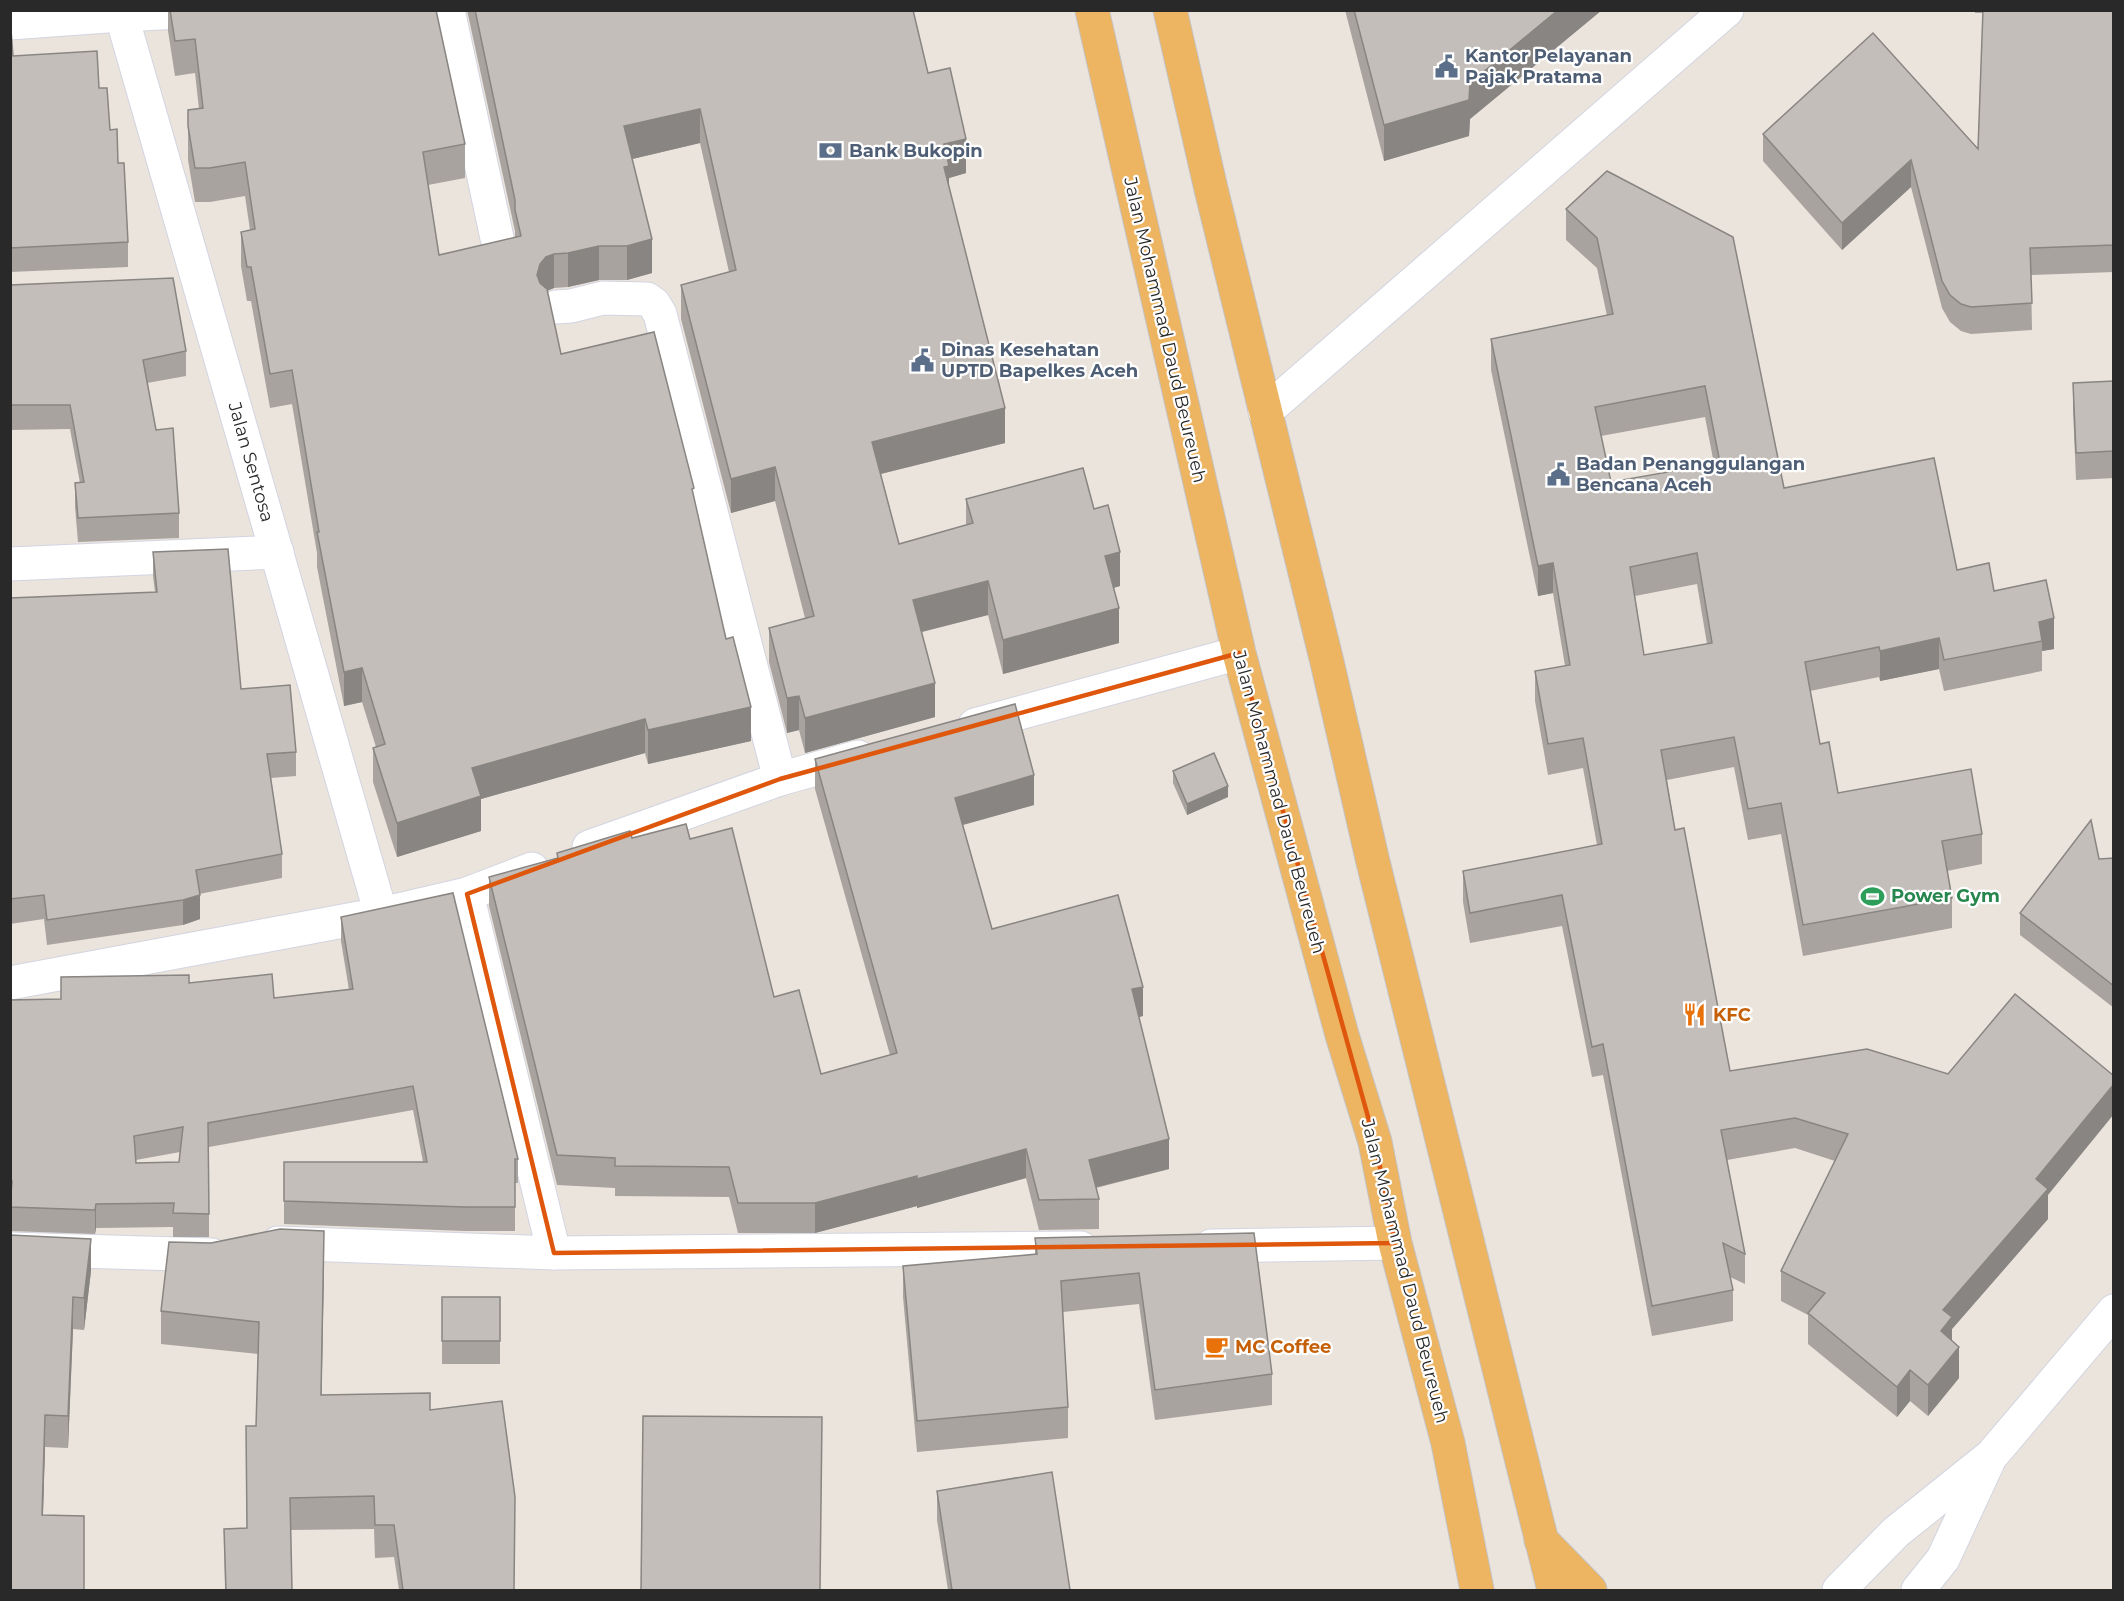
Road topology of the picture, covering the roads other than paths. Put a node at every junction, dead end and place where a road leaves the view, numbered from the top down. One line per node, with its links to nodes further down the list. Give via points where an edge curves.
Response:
1 (220, 10): 6 (street)
2 (448, 10): 8 (street)
3 (1092, 10): 15 (highway, Jalan Mohammad Daud Beureueh)
4 (1170, 10): 12 (highway)
5 (1727, 10): 12 (street)
6 (120, 13): 7 (street); 9 (street, Jalan Sentosa)
7 (10, 23)
8 (497, 238)
9 (199, 282): 10 (street); 13 (street, Jalan Sentosa)
10 (164, 284)
11 (556, 307): 18 (street, via 603,298 647,299 660,314)
12 (1265, 412): 29 (highway)
13 (277, 552): 14 (street); 20 (street, Jalan Sentosa)
14 (10, 564)
15 (1239, 653): 16 (street); 22 (highway, Jalan Mohammad Daud Beureueh, via 1342,1035 1375,1142)
16 (952, 732)
17 (883, 751): 18 (street)
18 (780, 779): 19 (street)
19 (467, 894): 20 (street); 26 (street)
20 (381, 914): 21 (street)
21 (10, 983)
22 (1395, 1244): 23 (street); 30 (highway, Jalan Mohammad Daud Beureueh, via 1448,1443)
23 (1184, 1247)
24 (1113, 1248): 26 (street)
25 (10, 1249): 26 (street, via 207,1257 279,1243)
26 (554, 1253)
27 (2114, 1311): 28 (street)
28 (1992, 1455): 33 (street, via 1896,1532); 34 (street, via 1943,1559)
29 (1540, 1539): 31 (highway); 32 (highway)
30 (1477, 1590)
31 (1554, 1590)
32 (1590, 1590)
33 (1839, 1590)
34 (1918, 1590)

